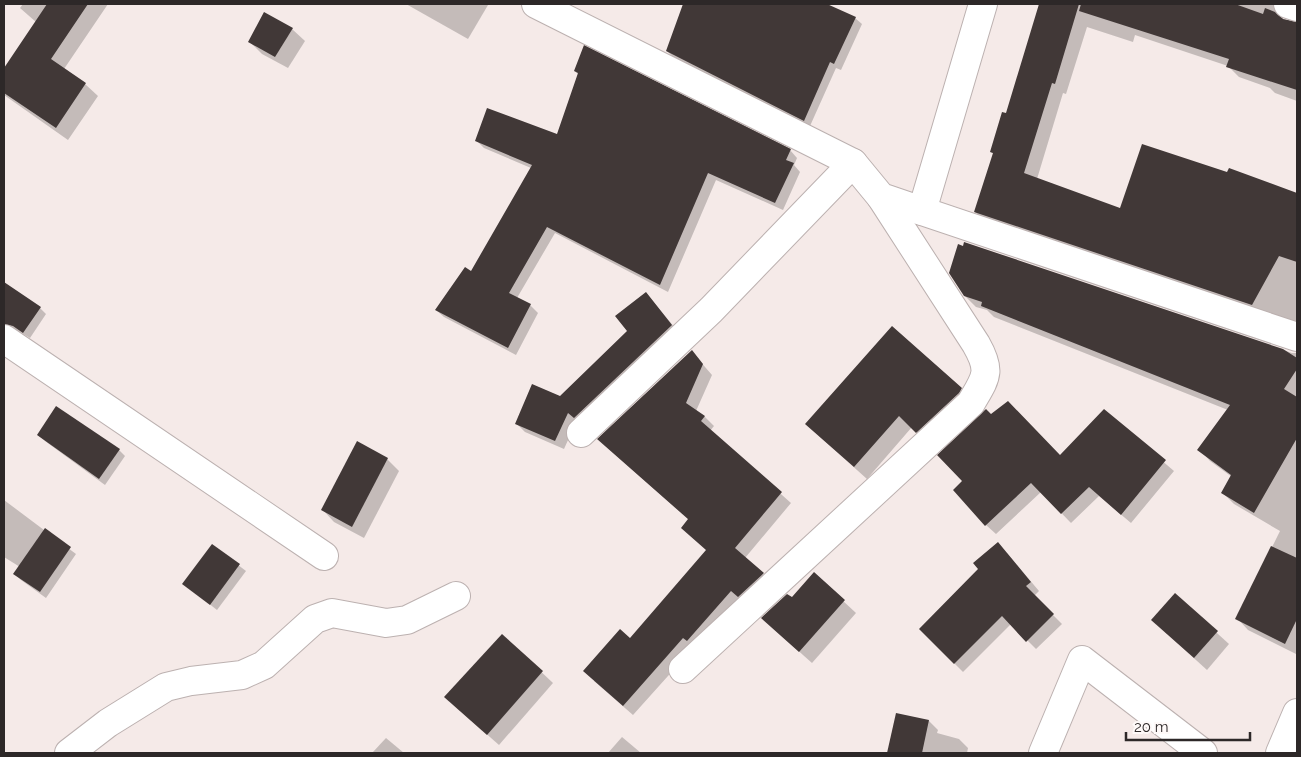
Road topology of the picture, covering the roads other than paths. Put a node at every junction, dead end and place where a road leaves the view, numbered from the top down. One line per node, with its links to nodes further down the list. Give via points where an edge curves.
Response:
1 (536, 4): 5 (street)
2 (983, 4): 7 (street)
3 (1288, 4): 4 (street)
4 (1297, 7)
5 (854, 163): 6 (street); 10 (street, via 710,310)
6 (881, 197): 7 (street); 13 (street, via 976,344 985,360 986,378 971,403)
7 (922, 211): 8 (street)
8 (1297, 337)
9 (4, 339): 11 (street)
10 (581, 433)
11 (324, 556)
12 (456, 596): 15 (street, via 408,620 386,623 332,613 316,619 264,665 242,675 166,687 108,723)
13 (683, 669)
14 (1297, 713): 18 (street)
15 (69, 753)
16 (1043, 753): 17 (street, via 1082,660)
17 (1202, 753)
18 (1280, 753)

